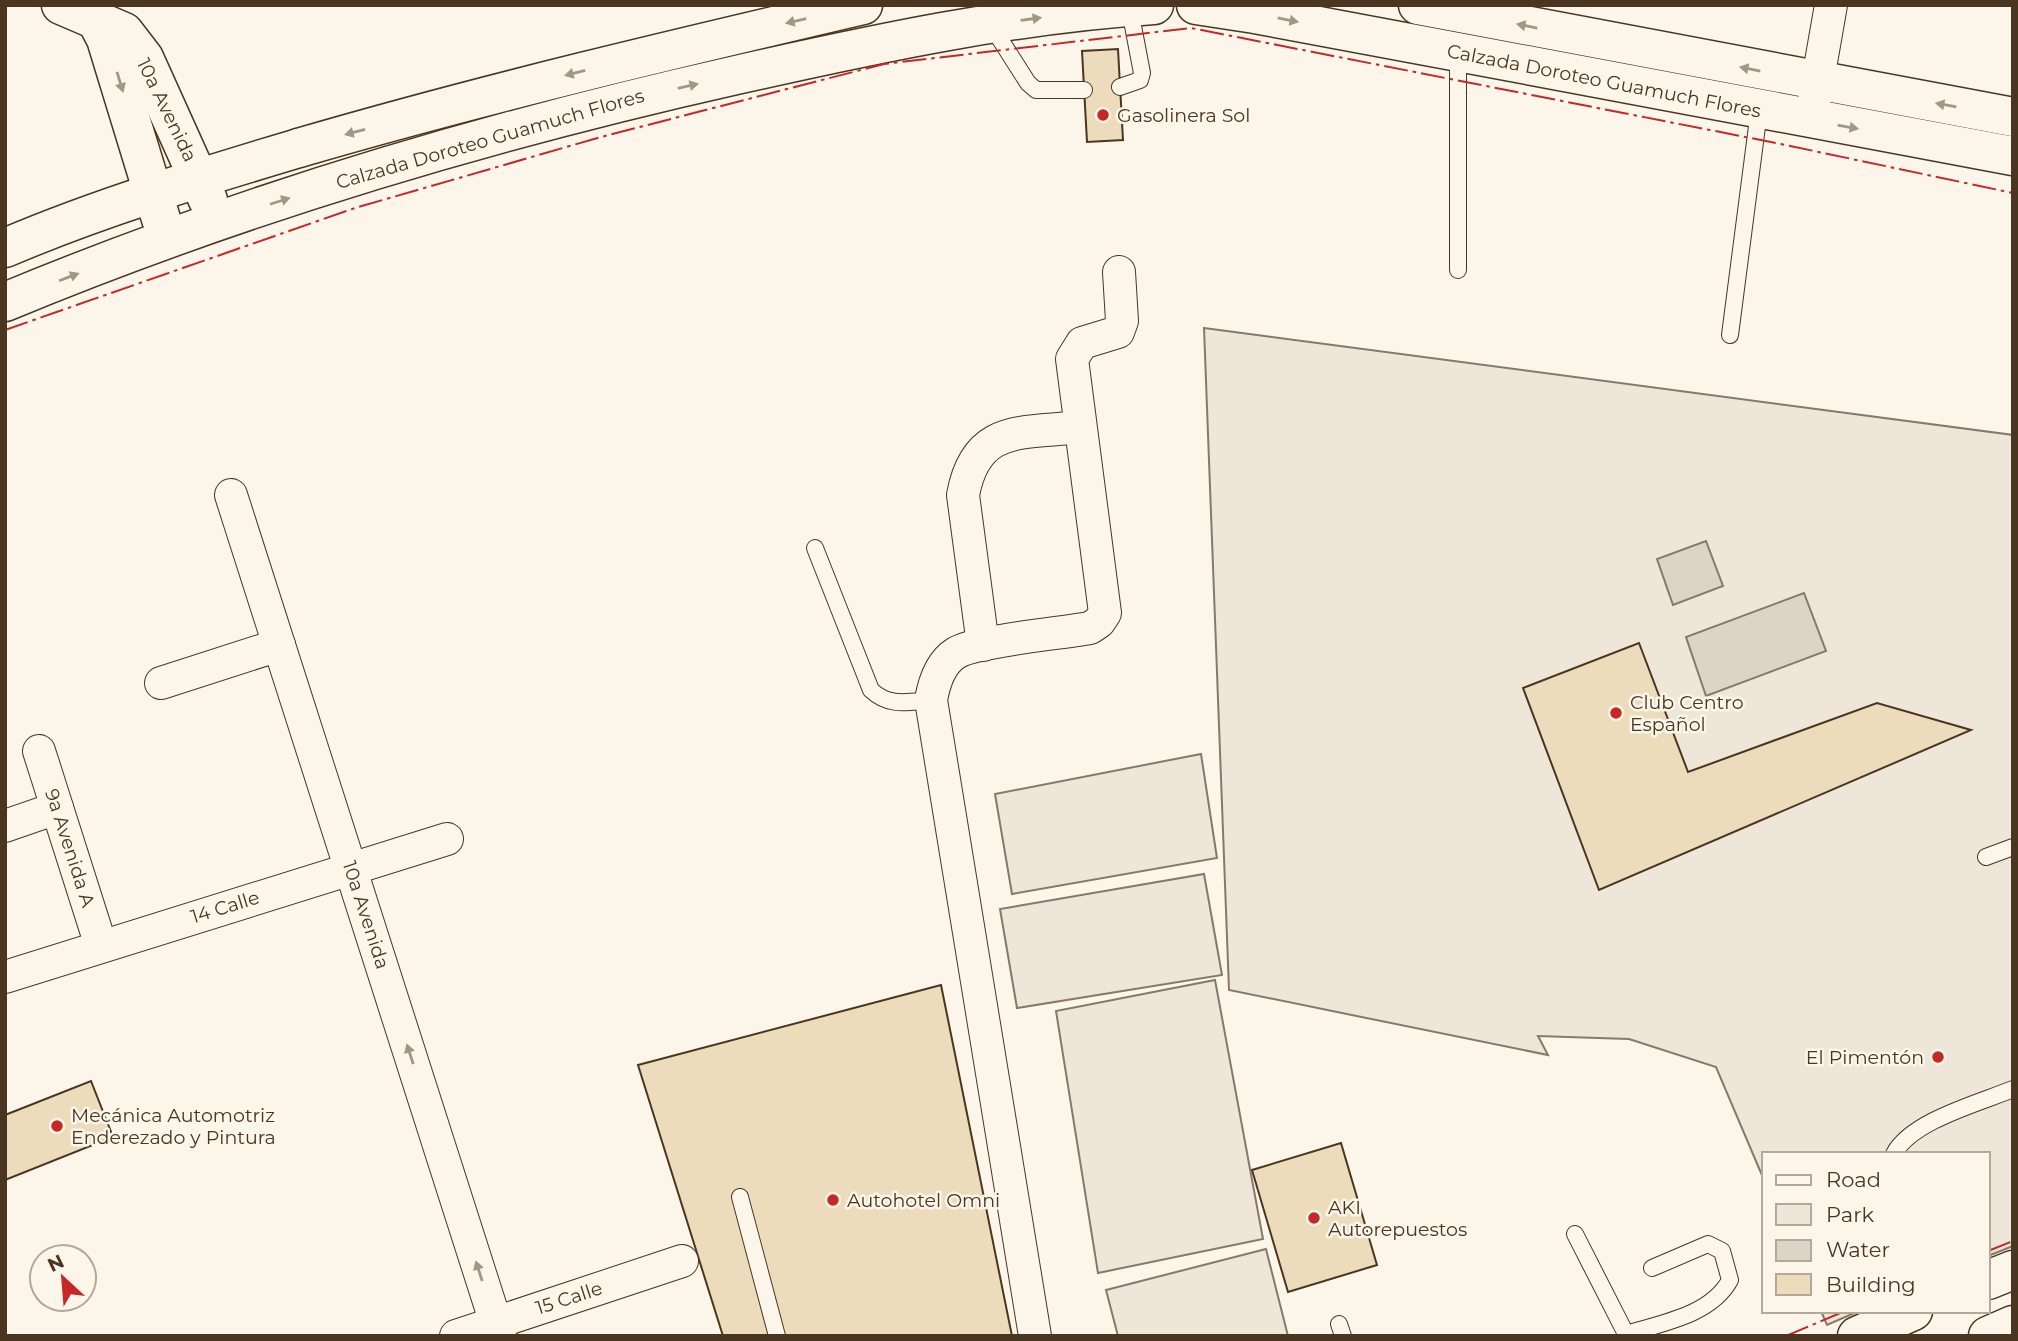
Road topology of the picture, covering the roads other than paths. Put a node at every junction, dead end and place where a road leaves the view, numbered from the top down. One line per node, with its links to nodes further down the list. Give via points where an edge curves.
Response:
1 (863, 5): 17 (main road, Calzada Doroteo Guamuch Flores, one-way to 17, via 572,73)
2 (1196, 5): 9 (main road, Calzada Doroteo Guamuch Flores, one-way to 9)
3 (1418, 5): 10 (main road, Calzada Doroteo Guamuch Flores, one-way to 3)
4 (1831, 5): 10 (street)
5 (1137, 6): 8 (main road, Calzada Doroteo Guamuch Flores, one-way to 5); 11 (lane, via 1142,73 1134,84)
6 (78, 12): 17 (main road, 10a Avenida, via 124,32 144,58); 18 (main road, 10a Avenida, one-way to 18, via 106,38)
7 (926, 20): 8 (main road, Calzada Doroteo Guamuch Flores); 19 (main road, Calzada Doroteo Guamuch Flores, one-way to 7, via 580,110)
8 (991, 25): 12 (lane, via 1036,90)
9 (1458, 53): 13 (main road, Calzada Doroteo Guamuch Flores); 22 (lane)
10 (1817, 82): 14 (main road, Calzada Doroteo Guamuch Flores, one-way to 10); 15 (street)
11 (1120, 87)
12 (1084, 90)
13 (1759, 111): 15 (main road, Calzada Doroteo Guamuch Flores); 25 (lane)
14 (2013, 117)
15 (1811, 120): 16 (main road, Calzada Doroteo Guamuch Flores, one-way to 16)
16 (2013, 156)
17 (200, 177): 18 (main road, Calzada Doroteo Guamuch Flores); 19 (main road, 10a Avenida)
18 (154, 194): 20 (main road, 10a Avenida); 21 (main road, Calzada Doroteo Guamuch Flores)
19 (216, 222): 20 (main road, Calzada Doroteo Guamuch Flores)
20 (167, 239): 24 (main road, Calzada Doroteo Guamuch Flores, one-way to 20)
21 (5, 248)
22 (1458, 270)
23 (1119, 272): 26 (street, via 1122,321 1118,332 1082,343 1072,359)
24 (5, 302)
25 (1730, 335)
26 (1080, 427): 30 (street, via 997,438 977,454 967,474 963,495); 30 (street, via 1105,613 1090,628)
27 (231, 495): 29 (street, 10a Avenida)
28 (815, 548): 32 (lane, via 871,690 892,703)
29 (279, 645): 31 (street); 39 (street, 10a Avenida)
30 (983, 645): 32 (street, via 955,653 935,678)
31 (161, 683)
32 (932, 700): 56 (street)
33 (39, 751): 34 (street, 9a Avenida A)
34 (57, 808): 35 (street); 40 (street, 9a Avenida A)
35 (5, 826)
36 (447, 839): 39 (street, 14 Calle)
37 (2013, 847): 38 (lane)
38 (1986, 857)
39 (351, 867): 40 (street, 14 Calle); 52 (street, 10a Avenida, one-way to 39)
40 (102, 946): 41 (street, 14 Calle)
41 (5, 977)
42 (2013, 1089): 43 (lane, via 1914,1131)
43 (1896, 1152)
44 (740, 1197): 55 (lane)
45 (1576, 1234): 53 (lane)
46 (682, 1261): 52 (street, 15 Calle)
47 (1652, 1268): 53 (lane, via 1708,1244 1722,1251 1730,1280 1714,1301)
48 (2013, 1270): 49 (main road)
49 (1990, 1279)
50 (1909, 1313): 57 (main road)
51 (2013, 1325): 58 (main road)
52 (498, 1329): 54 (street, 15 Calle)
53 (1625, 1335)
54 (456, 1336)
55 (777, 1336)
56 (1035, 1336)
57 (1857, 1336)
58 (1988, 1336)

